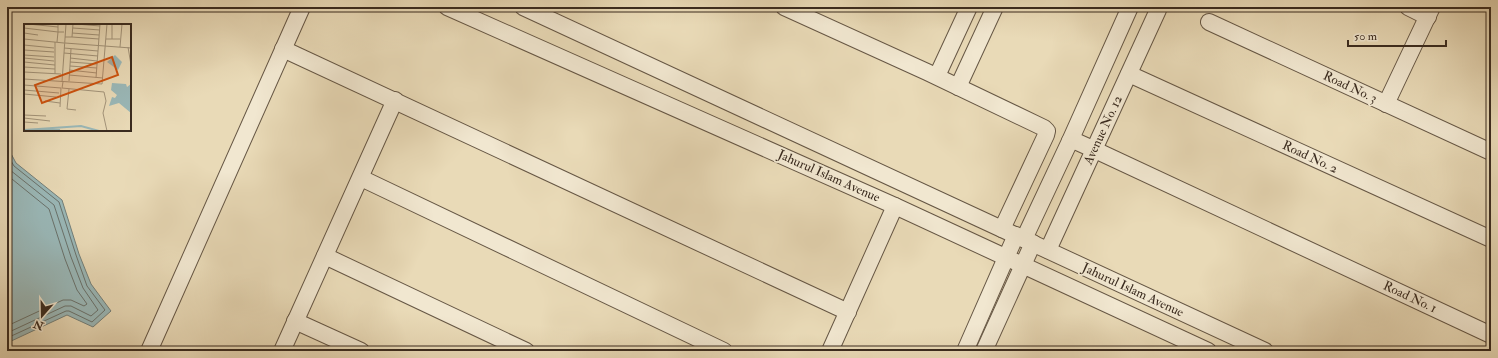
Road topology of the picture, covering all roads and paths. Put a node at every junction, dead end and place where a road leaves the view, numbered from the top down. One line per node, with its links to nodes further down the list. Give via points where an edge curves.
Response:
1 (302, 7): 12 (street)
2 (447, 7): 22 (street, Jahurul Islam Avenue)
3 (523, 7): 23 (street, Jahurul Islam Avenue)
4 (784, 7): 14 (street)
5 (969, 7): 14 (street)
6 (995, 7): 15 (street)
7 (1130, 7): 18 (street, Avenue No. 12)
8 (1408, 7): 10 (street)
9 (1158, 10): 13 (street, Avenue No. 12)
10 (1430, 12): 17 (street)
11 (1209, 22): 17 (street, Road No. 3)
12 (284, 49): 16 (street); 32 (street)
13 (1129, 74): 19 (street, Avenue No. 12); 24 (street, Road No. 2)
14 (937, 76): 15 (street)
15 (958, 87): 23 (street, via 1047,131)
16 (395, 100): 21 (street); 29 (street)
17 (1386, 104): 20 (street, Road No. 3)
18 (1070, 141): 19 (street, Road No. 1); 23 (street, Avenue No. 12)
19 (1095, 150): 25 (street, Avenue No. 12); 31 (street, Road No. 1)
20 (1491, 152)
21 (360, 178): 26 (street); 36 (street)
22 (895, 206): 27 (street, Jahurul Islam Avenue); 29 (street)
23 (1019, 237): 25 (street, Jahurul Islam Avenue); 27 (street, Avenue No. 12); 28 (street, Avenue No. 12)
24 (1491, 239)
25 (1048, 250): 41 (street, Jahurul Islam Avenue)
26 (325, 256): 30 (street); 35 (street)
27 (1007, 258): 28 (street, Jahurul Islam Avenue); 38 (street, Avenue No. 12)
28 (1022, 265): 39 (street, Avenue No. 12); 40 (street, Jahurul Islam Avenue)
29 (848, 312): 37 (street)
30 (295, 321): 33 (street); 34 (street)
31 (1491, 335)
32 (149, 351)
33 (282, 351)
34 (361, 351)
35 (526, 351)
36 (724, 351)
37 (830, 351)
38 (965, 351)
39 (984, 351)
40 (1208, 351)
41 (1265, 351)

